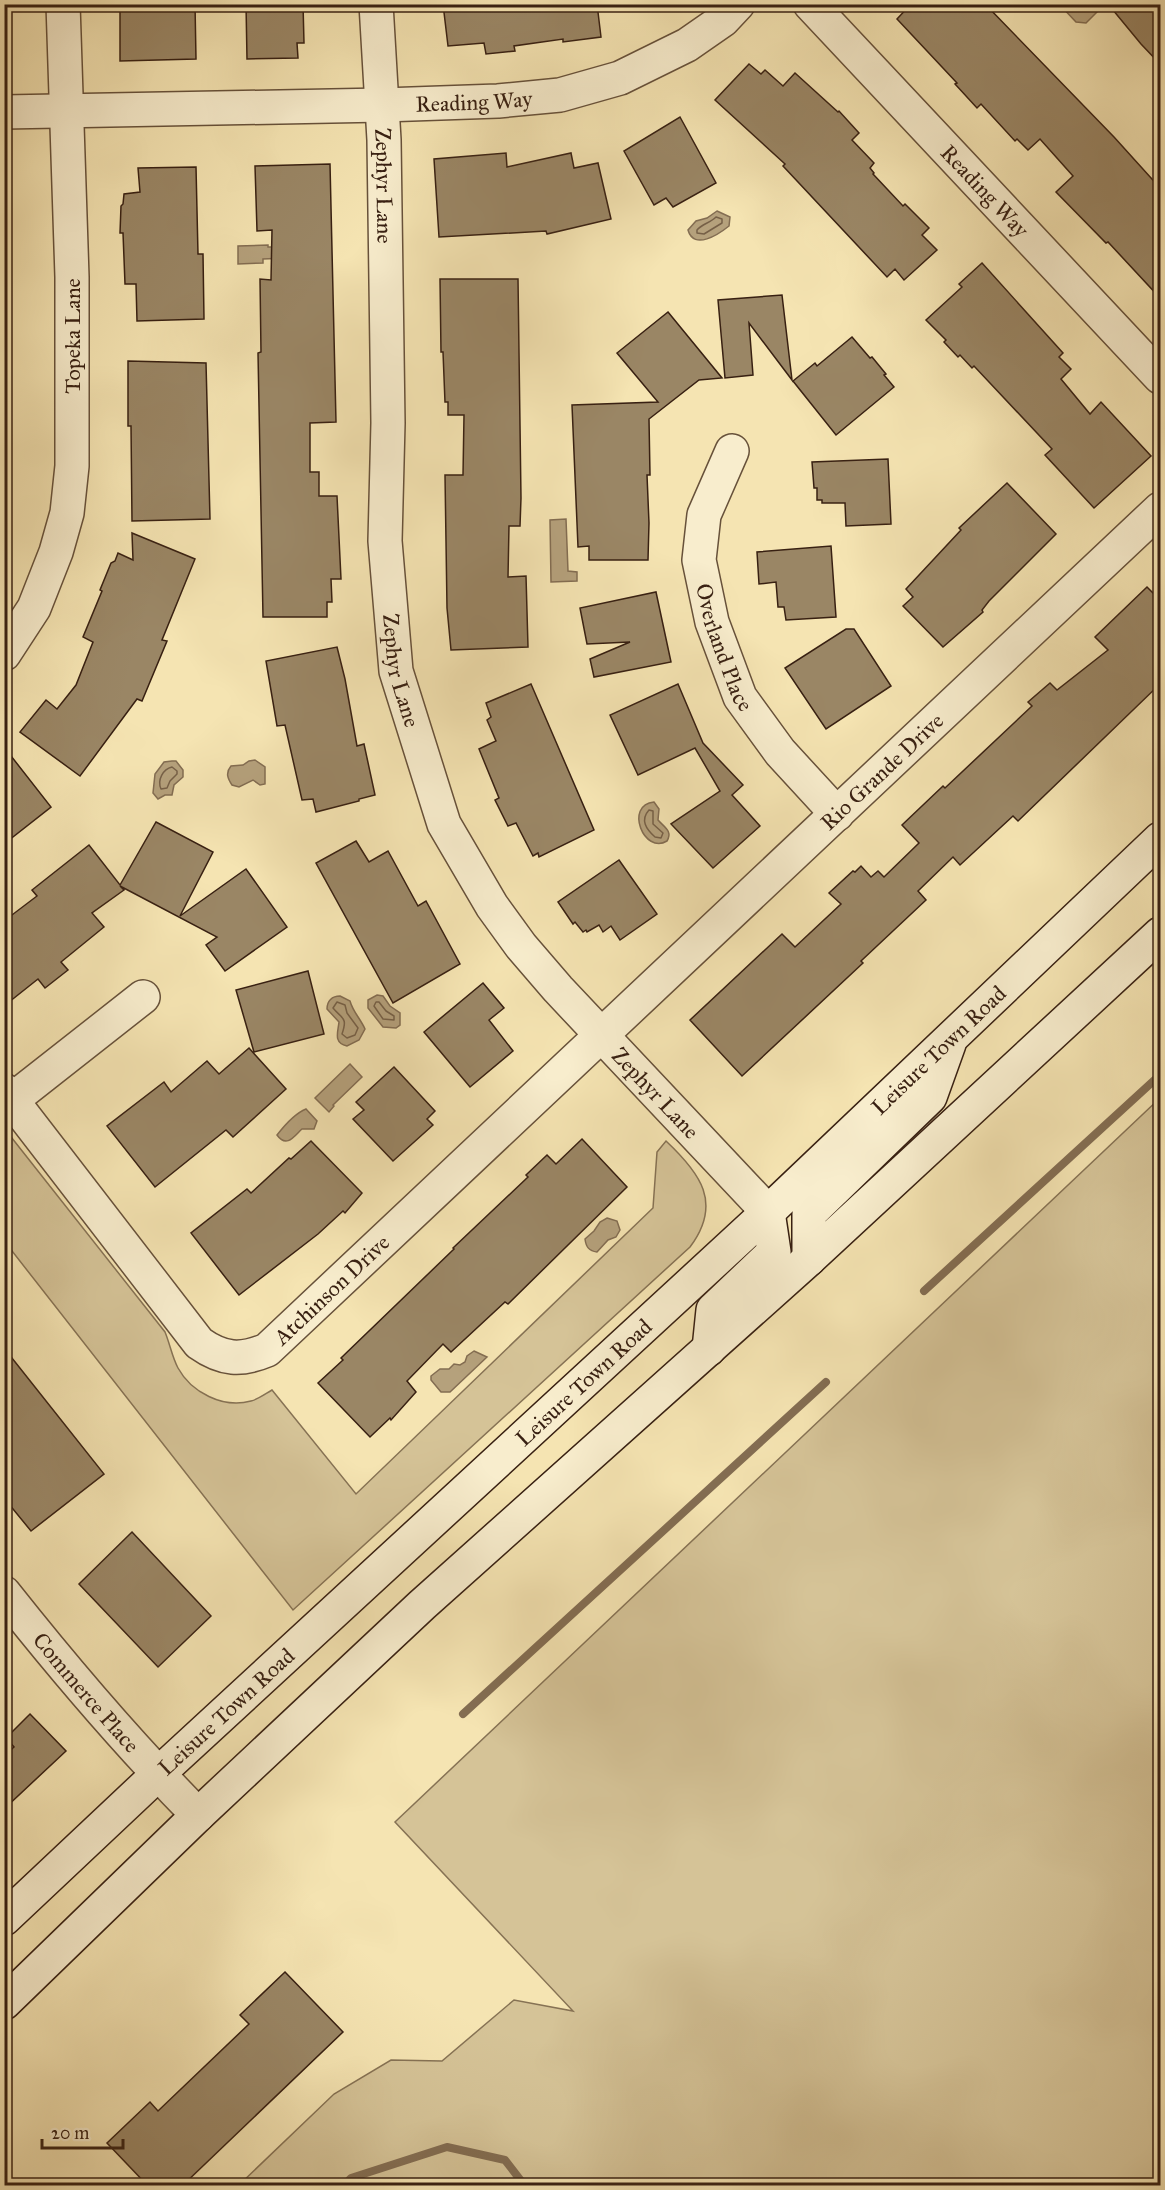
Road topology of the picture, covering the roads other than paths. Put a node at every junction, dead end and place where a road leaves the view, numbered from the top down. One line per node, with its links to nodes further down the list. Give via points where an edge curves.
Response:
1 (63, 4): 6 (street, Topeka Lane)
2 (376, 4): 5 (street, Zephyr Lane)
3 (738, 4): 5 (street, Reading Way, via 723,20 687,45 620,78 535,98)
4 (810, 4): 8 (street, Reading Way)
5 (383, 105): 6 (street, Reading Way); 16 (street, Zephyr Lane, via 388,423 385,541 396,671 444,824 492,906 521,946)
6 (67, 111): 7 (street, Reading Way); 11 (street, Topeka Lane, via 72,466 56,552 34,608)
7 (4, 112)
8 (1161, 377)
9 (732, 450): 12 (street, Overland Place, via 704,515 699,560 711,622 740,697 780,752)
10 (1161, 509): 12 (street, Rio Grande Drive)
11 (4, 654)
12 (837, 814): 16 (street, Rio Grande Drive)
13 (1161, 839): 17 (street, Leisure Town Road)
14 (1161, 934): 20 (street)
15 (143, 997): 18 (street)
16 (602, 1034): 18 (street, Atchinson Drive, via 278,1341 248,1357 222,1355 199,1343); 19 (street, Zephyr Lane)
17 (951, 1039): 19 (street, Leisure Town Road); 20 (street, via 930,1097 809,1214)
18 (8, 1096)
19 (768, 1212): 21 (street, via 774,1252 713,1310); 23 (street, Leisure Town Road)
20 (809, 1259): 21 (street)
21 (709, 1349): 24 (street, via 422,1605)
22 (4, 1593): 23 (street, Commerce Place)
23 (158, 1774): 24 (street, Commerce Place); 25 (street, Leisure Town Road)
24 (198, 1815): 26 (street)
25 (4, 1919)
26 (4, 2003)

